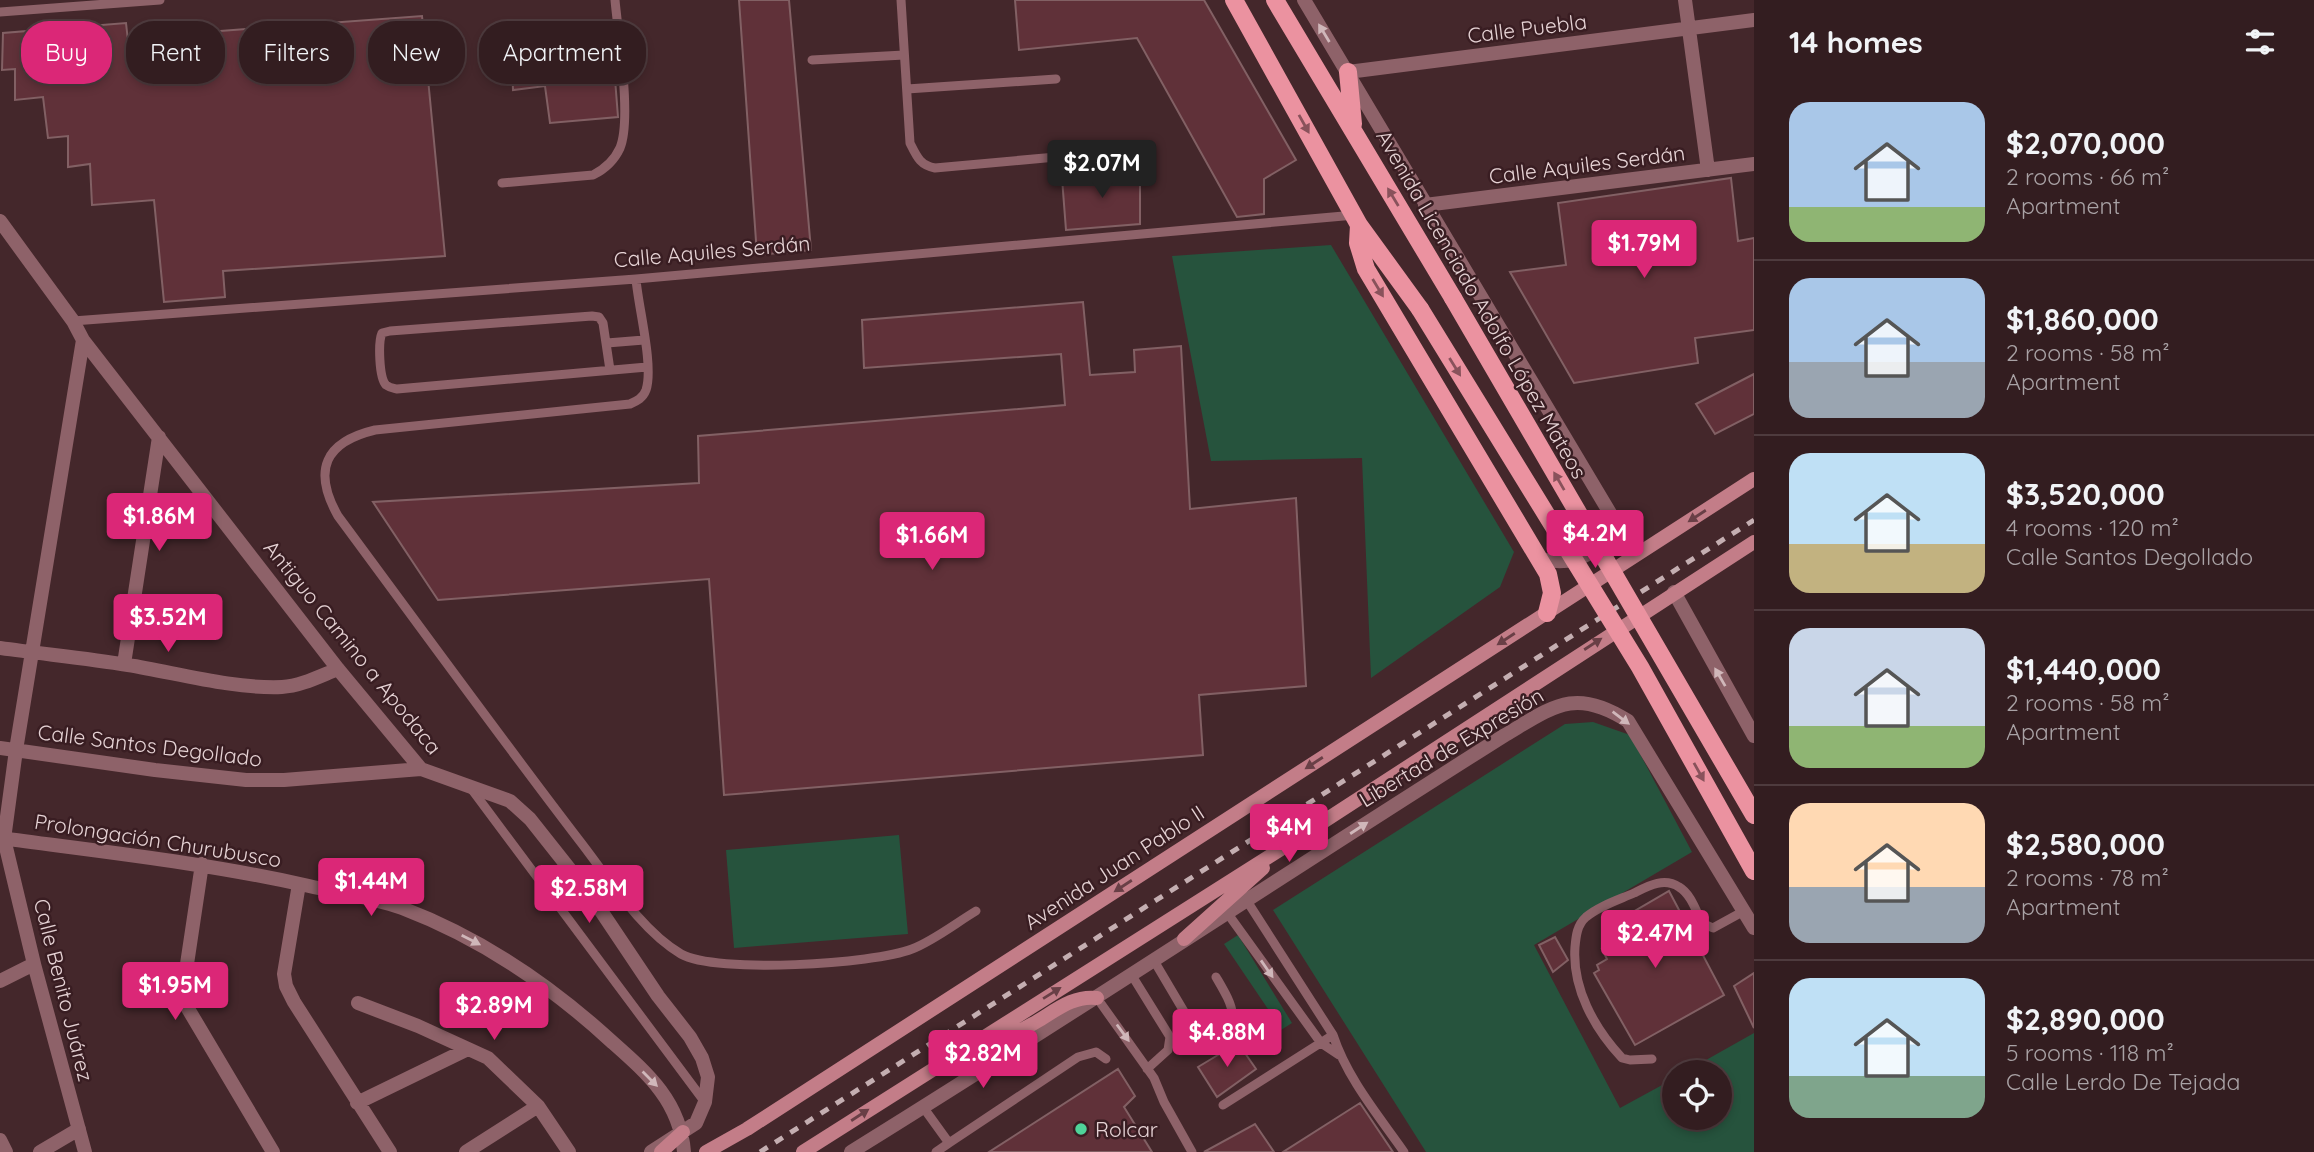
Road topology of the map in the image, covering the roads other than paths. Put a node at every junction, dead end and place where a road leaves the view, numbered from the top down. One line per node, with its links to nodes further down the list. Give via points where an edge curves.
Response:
1 (9, 0): 9 (lane)
2 (160, 0): 9 (lane)
3 (615, 0): 21 (lane, via 625,122 612,160 593,175)
4 (901, 0): 12 (lane)
5 (1234, 0): 23 (main road, one-way to 23)
6 (1275, 0): 17 (main road, Avenida Licenciado Adolfo López Mateos)
7 (1304, 0): 14 (street, one-way to 7)
8 (1685, 0): 11 (street)
9 (4, 12)
10 (1754, 20): 11 (street, Calle Puebla)
11 (1689, 28): 14 (street, Calle Puebla); 20 (street)
12 (904, 55): 13 (lane); 16 (lane)
13 (812, 60)
14 (1348, 72): 17 (main road); 22 (street)
15 (1056, 79): 16 (lane)
16 (907, 89): 18 (lane, via 911,143 925,166)
17 (1354, 131): 49 (main road, Avenida Licenciado Adolfo López Mateos, one-way to 17, bridge)
18 (1056, 157)
19 (1754, 164): 20 (street, Calle Aquiles Serdán)
20 (1708, 170): 22 (street, Calle Aquiles Serdán)
21 (502, 183)
22 (1425, 205): 34 (street)
23 (1357, 220): 25 (lane, Calle Aquiles Serdán); 37 (main road, one-way to 37, via 1366,269); 53 (main road, one-way to 53, bridge, via 1420,309 1640,667)
24 (0, 221): 26 (street, Antiguo Camino a Apodaca)
25 (636, 279): 26 (lane, Calle Aquiles Serdán); 28 (lane)
26 (73, 321): 27 (street, Antiguo Camino a Apodaca)
27 (83, 340): 32 (street, Antiguo Camino a Apodaca); 41 (street)
28 (644, 340): 29 (lane); 30 (lane)
29 (607, 343): 31 (lane); 31 (lane, via 603,323 592,316 390,331 382,333 379,341 383,382 397,389)
30 (647, 367): 31 (lane); 56 (lane, via 643,396 630,404 357,434 329,454 324,471 330,502 649,930 682,954 702,962 742,966 858,960 912,949)
31 (610, 370)
32 (159, 437): 42 (street); 43 (street, Antiguo Camino a Apodaca)
33 (1754, 479): 36 (main road, Avenida Juan Pablo II, one-way to 36)
34 (1614, 517): 36 (street); 37 (street, via 1609,532 1587,555 1572,561)
35 (1754, 542): 38 (main road)
36 (1635, 555): 39 (main road, Avenida Juan Pablo II)
37 (1540, 559): 39 (main road, via 1552,585)
38 (1674, 592): 44 (street, one-way to 38); 51 (main road, one-way to 38)
39 (1547, 613): 95 (main road, Avenida Juan Pablo II, one-way to 95)
40 (0, 648): 41 (street)
41 (33, 653): 42 (street); 46 (street)
42 (124, 664): 43 (street, via 268,687 302,683)
43 (338, 669): 47 (street, Antiguo Camino a Apodaca)
44 (1754, 736)
45 (0, 748): 46 (street, Calle Santos Degollado)
46 (16, 750): 47 (street, Calle Santos Degollado, via 246,780); 50 (street)
47 (421, 769): 48 (street, Antiguo Camino a Apodaca)
48 (469, 786): 76 (lane); 76 (street, Antiguo Camino a Apodaca, via 510,801 530,819 591,897 702,1058 708,1077)
49 (1754, 815)
50 (2, 838): 52 (street, Prolongación Churubusco); 62 (street, Calle Benito Juárez)
51 (1292, 842): 60 (main road); 74 (main road, one-way to 51)
52 (202, 864): 54 (street, Prolongación Churubusco); 88 (street, via 184,984 187,1007)
53 (1754, 871)
54 (299, 884): 77 (street, via 284,974 286,986); 82 (street, Prolongación Churubusco, one-way to 82, via 399,907 517,965 580,1012 629,1057 664,1093)
55 (1247, 901): 57 (street, Libertad de Expresión, one-way to 57, via 1505,735 1552,708 1581,702 1629,721); 58 (street, Libertad de Expresión); 68 (lane)
56 (976, 911)
57 (1744, 911): 59 (street, Libertad de Expresión); 73 (lane, via 1713,928 1706,926 1678,885 1654,883 1597,911 1579,926 1575,974 1591,1014 1622,1058)
58 (1228, 914): 60 (street, Libertad de Expresión); 69 (lane, one-way to 69)
59 (1754, 928)
60 (1184, 939): 61 (street, Libertad de Expresión)
61 (1153, 959): 63 (street, Libertad de Expresión); 64 (lane, via 1195,1030 1205,1037 1228,1026 1233,1014 1233,1004)
62 (34, 964): 65 (street); 81 (street, Calle Benito Juárez)
63 (1131, 974): 66 (street, Libertad de Expresión); 75 (lane, via 1170,1037 1168,1050)
64 (1216, 977)
65 (0, 981)
66 (1097, 998): 74 (main road, via 1078,999 971,1055); 75 (lane, one-way to 75); 80 (street, Libertad de Expresión)
67 (358, 1003): 70 (street)
68 (1333, 1035): 69 (lane); 71 (lane)
69 (1321, 1043): 71 (lane); 78 (lane)
70 (468, 1049): 77 (street); 79 (street, via 488,1058)
71 (1339, 1055): 100 (lane)
72 (1107, 1059): 84 (lane, via 1096,1052 1078,1057)
73 (1652, 1059)
74 (938, 1065): 96 (main road, one-way to 74)
75 (1147, 1069): 99 (lane)
76 (705, 1102): 82 (street, via 696,1123)
77 (357, 1103): 89 (street)
78 (1223, 1105)
79 (538, 1106): 90 (street); 91 (street)
80 (923, 1107): 84 (lane); 97 (street, Libertad de Expresión)
81 (79, 1129): 86 (street); 87 (street, Calle Benito Juárez)
82 (683, 1132): 92 (street); 93 (main road); 94 (street)
83 (0, 1140): 85 (street)
84 (949, 1143): 98 (lane)
85 (6, 1152)
86 (40, 1152)
87 (85, 1152)
88 (274, 1152)
89 (390, 1152)
90 (466, 1152)
91 (569, 1152)
92 (651, 1152)
93 (661, 1152)
94 (684, 1152)
95 (706, 1152)
96 (803, 1152)
97 (851, 1152)
98 (936, 1152)
99 (1192, 1152)
100 (1404, 1152)

